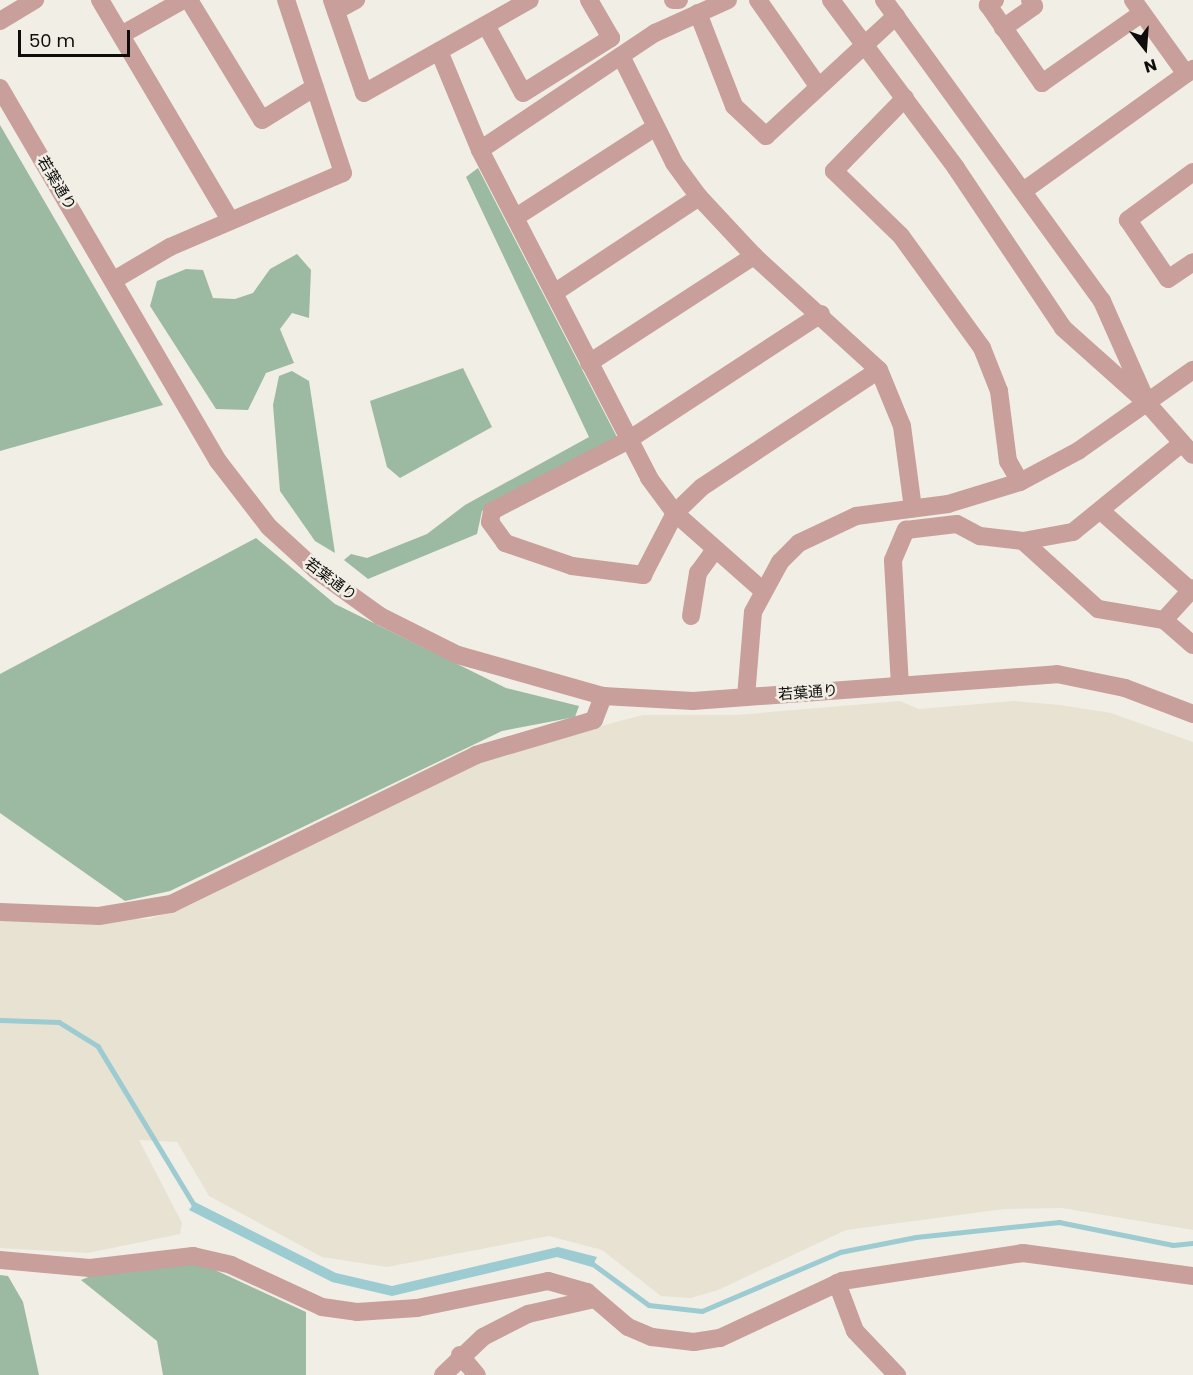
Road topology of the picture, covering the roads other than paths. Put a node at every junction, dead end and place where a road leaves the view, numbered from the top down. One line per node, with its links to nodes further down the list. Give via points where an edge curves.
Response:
1 (35, 0): 21 (street)
2 (100, 0): 24 (street)
3 (183, 0): 24 (street)
4 (189, 0): 30 (street, via 262,120)
5 (286, 0): 30 (street)
6 (356, 0): 17 (street)
7 (530, 0): 22 (street)
8 (589, 0): 22 (street, via 611,38 523,93)
9 (674, 0): 10 (street)
10 (679, 0)
11 (728, 0): 19 (street)
12 (758, 0): 29 (street)
13 (831, 0): 25 (street)
14 (884, 0): 20 (street)
15 (995, 0): 23 (street, via 988,5)
16 (1030, 0): 23 (street, via 1034,6)
17 (334, 5): 26 (street, via 364,93)
18 (1138, 7): 23 (street, via 1042,83); 28 (street)
19 (698, 13): 27 (street); 29 (street, via 734,106 766,136)
20 (896, 16): 25 (street); 36 (street)
21 (0, 21)
22 (486, 25): 26 (street)
23 (1003, 28)
24 (121, 35): 39 (street)
25 (864, 44): 29 (street); 32 (street)
26 (439, 51): 34 (street)
27 (621, 56): 33 (street); 34 (street)
28 (1189, 72): 36 (street)
29 (818, 86)
30 (315, 87): 39 (street, via 343,173)
31 (0, 88): 42 (street, 若葉通り)
32 (905, 98): 48 (street, via 1063,328); 51 (street, via 834,171 901,236 982,348 999,391 1008,460)
33 (654, 128): 37 (street); 38 (street)
34 (480, 150): 38 (street)
35 (1193, 172): 41 (street, via 1128,220 1168,279)
36 (1026, 189): 48 (street, via 1102,301)
37 (699, 197): 40 (street); 43 (street)
38 (516, 217): 43 (street)
39 (230, 220): 42 (street)
40 (754, 256): 44 (street); 45 (street)
41 (1193, 262)
42 (114, 280): 63 (street, 若葉通り, via 218,461 269,527 316,570 380,616 458,655)
43 (554, 293): 45 (street)
44 (821, 314): 46 (street); 49 (street)
45 (589, 363): 49 (street)
46 (879, 370): 52 (street, via 902,426); 54 (street, via 702,487)
47 (1193, 370): 48 (street)
48 (1147, 403): 50 (street); 51 (street, via 1078,451)
49 (627, 441): 54 (street); 54 (street, via 492,511 490,522 505,543 572,566 643,575)
50 (1187, 449): 53 (street)
51 (1020, 482): 52 (street)
52 (913, 508): 58 (street, via 825,526 799,543)
53 (1101, 511): 55 (street, via 1072,532); 57 (street)
54 (675, 513): 56 (street)
55 (1023, 541): 60 (street, via 1098,609); 62 (street, via 980,536 957,524 906,530 893,560)
56 (715, 550): 58 (street); 59 (street, via 693,589)
57 (1192, 589): 60 (street)
58 (762, 590): 64 (street, via 746,652)
59 (691, 616)
60 (1164, 620): 61 (street)
61 (1193, 645)
62 (900, 686): 64 (street, 若葉通り); 65 (street, 若葉通り, via 1057,674 1125,688)
63 (603, 696): 64 (street, 若葉通り, via 654,700); 66 (street, via 594,720 477,755 171,904 99,916)
64 (746, 697)
65 (1193, 714)
66 (0, 912)
67 (0, 1260): 70 (street, via 90,1268 193,1256 231,1265 322,1307 357,1312 417,1308 548,1281)
68 (1193, 1276): 69 (street, via 1023,1253)
69 (837, 1283): 70 (street, via 720,1338 694,1342 652,1337 628,1327); 74 (street, via 855,1331)
70 (594, 1299): 71 (street, via 528,1314)
71 (460, 1354): 72 (street); 73 (street)
72 (443, 1375)
73 (477, 1375)
74 (897, 1375)

